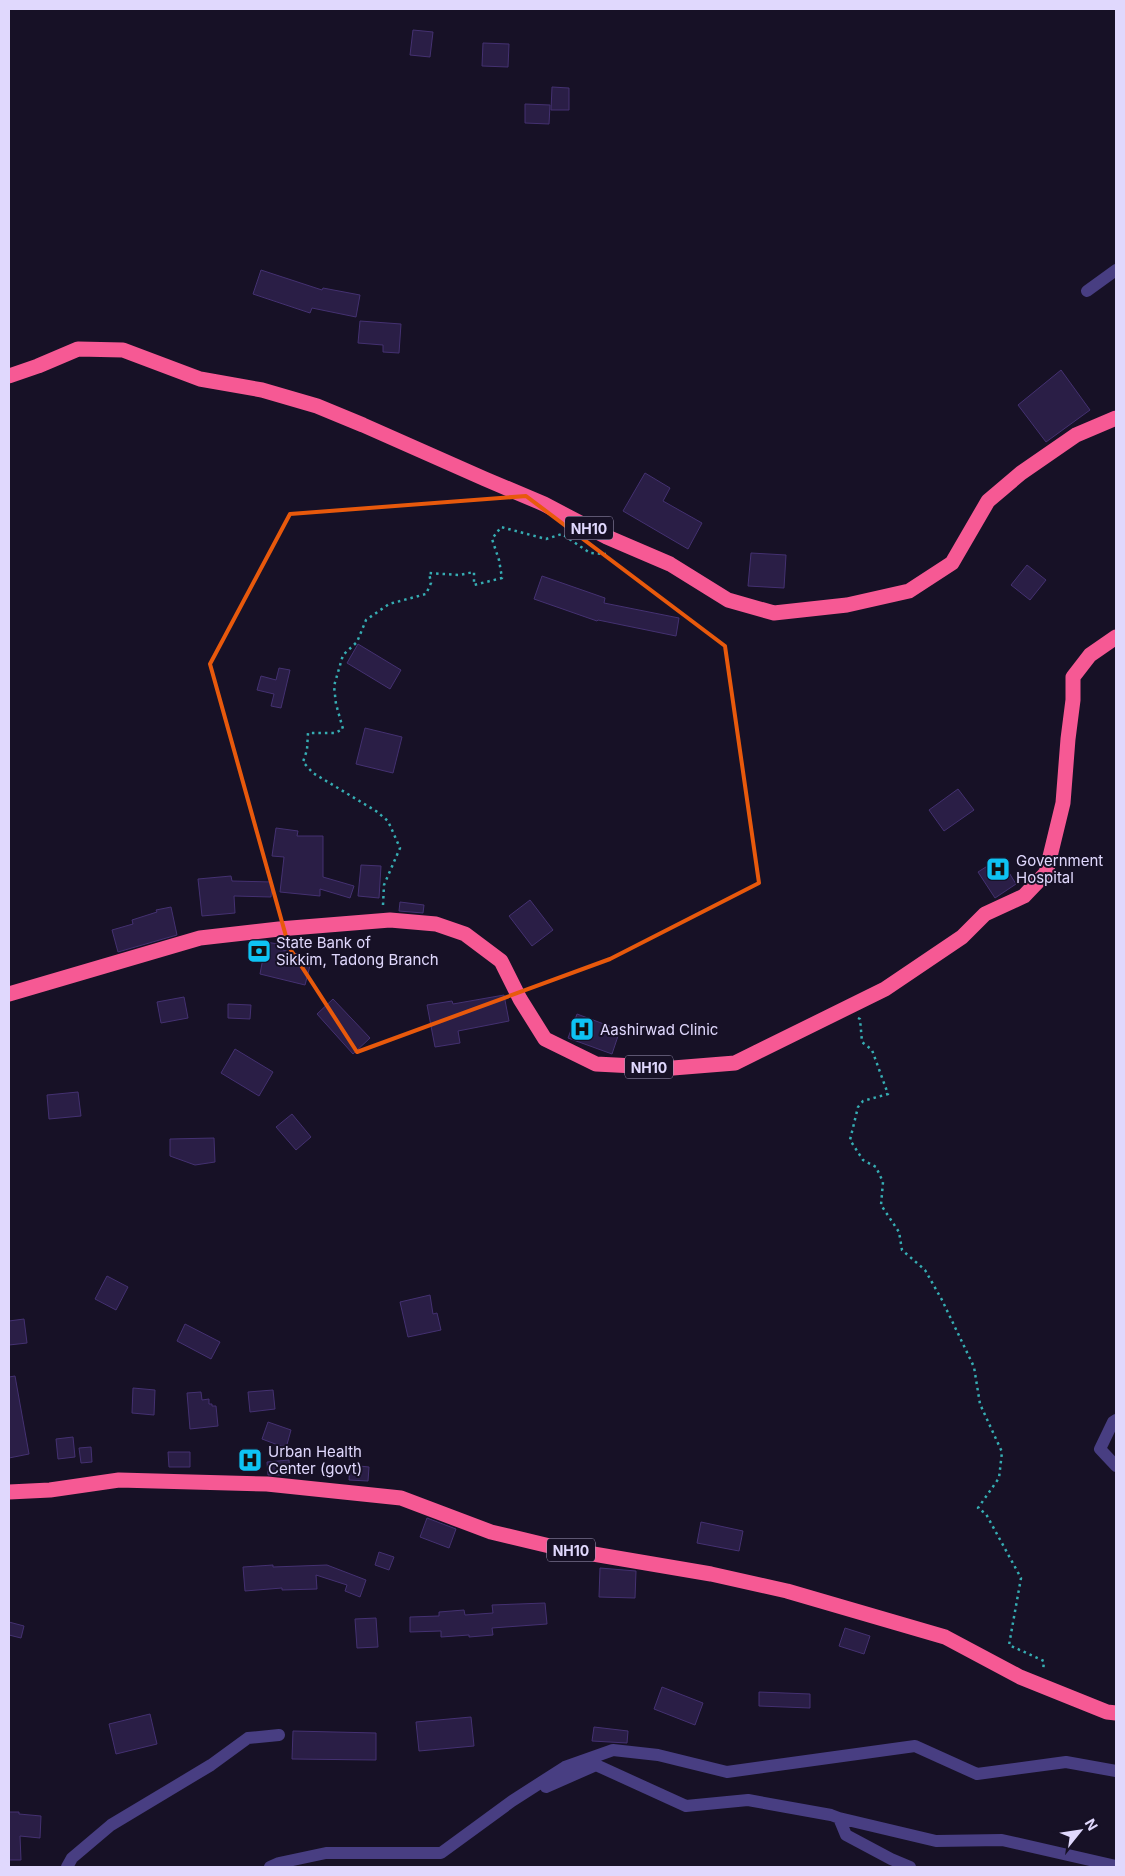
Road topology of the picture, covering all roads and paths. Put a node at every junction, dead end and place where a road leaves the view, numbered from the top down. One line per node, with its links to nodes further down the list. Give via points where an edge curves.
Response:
1 (1116, 270): 2 (street)
2 (1087, 291)
3 (9, 376): 4 (highway, NH10, via 78,349 122,350 200,379 262,390 318,406 544,504 607,538 670,564 728,600 774,614 846,606 909,590 952,563 988,501 1021,473 1076,435)
4 (1116, 418)
5 (607, 554): 7 (path, via 590,553 562,534 546,539 501,527 492,539 502,578 474,585 474,572 429,573 432,583 426,594 389,604 366,620 357,642 343,655 334,686 343,729 335,733 308,733 303,762 313,773 388,821 400,848 384,885 383,904)
6 (1116, 637): 9 (highway, NH10, via 1090,655 1073,677 1063,803 1046,873 1024,896 985,914 962,937 885,989)
7 (390, 920): 8 (highway, NH10, via 200,938); 9 (highway, NH10, via 436,924 465,934 501,961 545,1039 596,1064 673,1068 735,1063)
8 (9, 994)
9 (842, 1010): 13 (path, via 860,1019 862,1042 872,1050 888,1094 864,1101 858,1107 850,1140 863,1160 876,1167 883,1182 881,1205 899,1232 902,1250 925,1270 974,1367 980,1404 1002,1452 999,1478 978,1508 986,1514 1021,1578 1009,1645 1044,1661)
10 (1116, 1420): 11 (street, via 1100,1449)
11 (1116, 1466)
12 (9, 1492): 13 (highway, NH10, via 119,1480 267,1484 402,1498 491,1532 558,1548 787,1591 945,1637 1020,1677)
13 (1042, 1685): 14 (highway, NH10)
14 (1116, 1713)
15 (279, 1735): 20 (street, via 248,1738 211,1765 111,1825 72,1858)
16 (1116, 1771): 17 (street, via 1066,1762 977,1774 915,1746 727,1772 658,1755 613,1750 565,1767)
17 (512, 1801): 18 (street, via 596,1765 686,1806 748,1800); 21 (street, via 441,1853 326,1853)
18 (839, 1818): 19 (street, via 936,1840 1002,1840); 22 (street, via 846,1835)
19 (1116, 1866)
20 (67, 1867)
21 (270, 1867)
22 (910, 1867)

